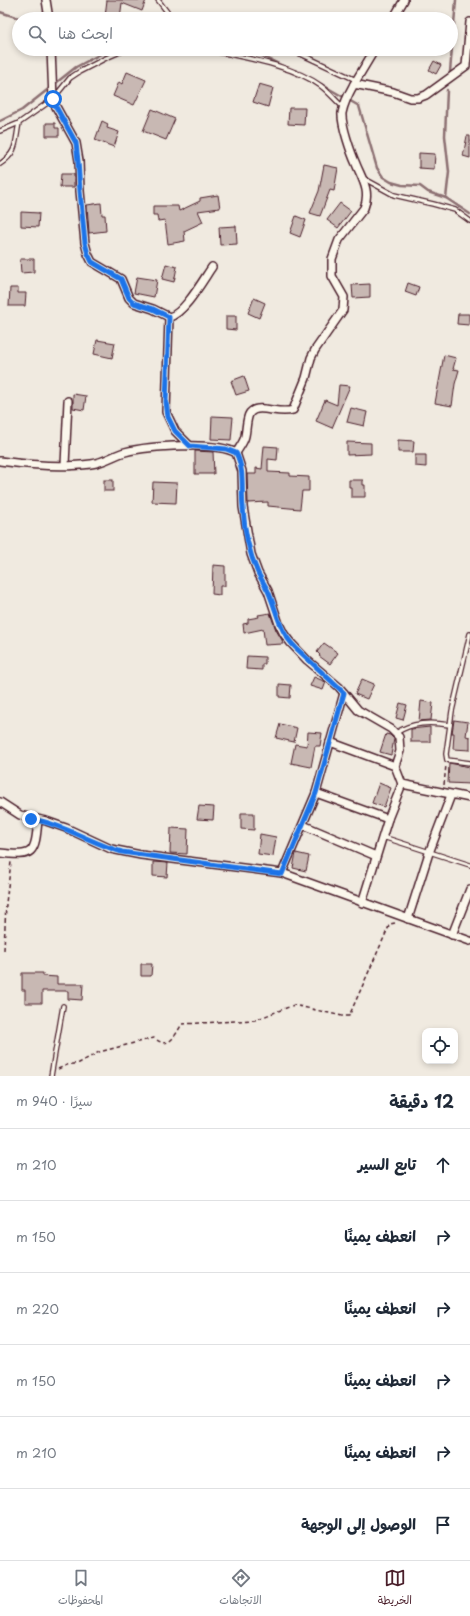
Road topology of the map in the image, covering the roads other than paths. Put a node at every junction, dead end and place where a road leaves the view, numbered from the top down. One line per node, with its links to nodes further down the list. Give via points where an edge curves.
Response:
1 (46, 0): 4 (street)
2 (158, 0): 5 (lane)
3 (404, 0): 6 (street)
4 (48, 12)
5 (167, 12)
6 (397, 12)
7 (470, 22): 13 (street)
8 (51, 56): 15 (street)
9 (111, 56): 15 (lane, via 74,75)
10 (236, 56): 16 (lane, via 301,75 321,86)
11 (303, 56): 14 (lane)
12 (371, 56): 14 (street)
13 (468, 66): 14 (street, via 418,98)
14 (354, 84): 16 (street)
15 (53, 96): 17 (lane); 23 (street, via 55,105 76,143 85,243 92,262 121,279 129,298 134,303)
16 (344, 105): 20 (street, via 342,114 346,136)
17 (19, 123): 18 (lane); 19 (lane, via 13,152)
18 (0, 131)
19 (0, 164)
20 (363, 178): 21 (lane, via 394,195 454,210); 26 (street, via 367,202 339,240 332,259 332,276 344,297 343,310 315,350 293,410 251,411 246,421 244,438)
21 (470, 221)
22 (212, 267): 23 (street, via 177,315)
23 (169, 317): 25 (street, via 166,412 175,431)
24 (68, 401): 28 (street)
25 (190, 446): 26 (street, via 226,449); 28 (street, via 141,448 91,464)
26 (236, 453): 30 (street, via 241,467 243,508 251,554 268,591 279,624 290,642)
27 (0, 461): 28 (street, via 27,465)
28 (65, 465)
29 (470, 634): 31 (lane)
30 (344, 693): 32 (street, via 358,710); 33 (street)
31 (450, 725): 32 (lane, via 419,724 406,726); 34 (lane, via 447,760)
32 (396, 733): 35 (street, via 400,746)
33 (330, 742): 35 (street); 37 (street)
34 (470, 763)
35 (395, 766): 36 (street)
36 (402, 784): 38 (street); 42 (street)
37 (316, 793): 42 (street); 43 (street)
38 (451, 795): 39 (street); 46 (street)
39 (470, 798)
40 (0, 802): 41 (street, via 20,815)
41 (38, 820): 45 (street, via 34,847 30,852 18,855); 49 (street, via 66,828 122,852)
42 (388, 820): 44 (street)
43 (303, 824): 47 (street); 49 (street)
44 (383, 837): 46 (lane); 47 (street)
45 (0, 853)
46 (429, 853): 48 (lane); 52 (street)
47 (376, 856): 51 (street)
48 (470, 865)
49 (282, 874): 51 (street)
50 (470, 889): 53 (street)
51 (362, 903): 52 (street)
52 (408, 919): 53 (street)
53 (452, 935): 54 (street)
54 (470, 941)
55 (63, 1006): 56 (lane)
56 (51, 1074)

